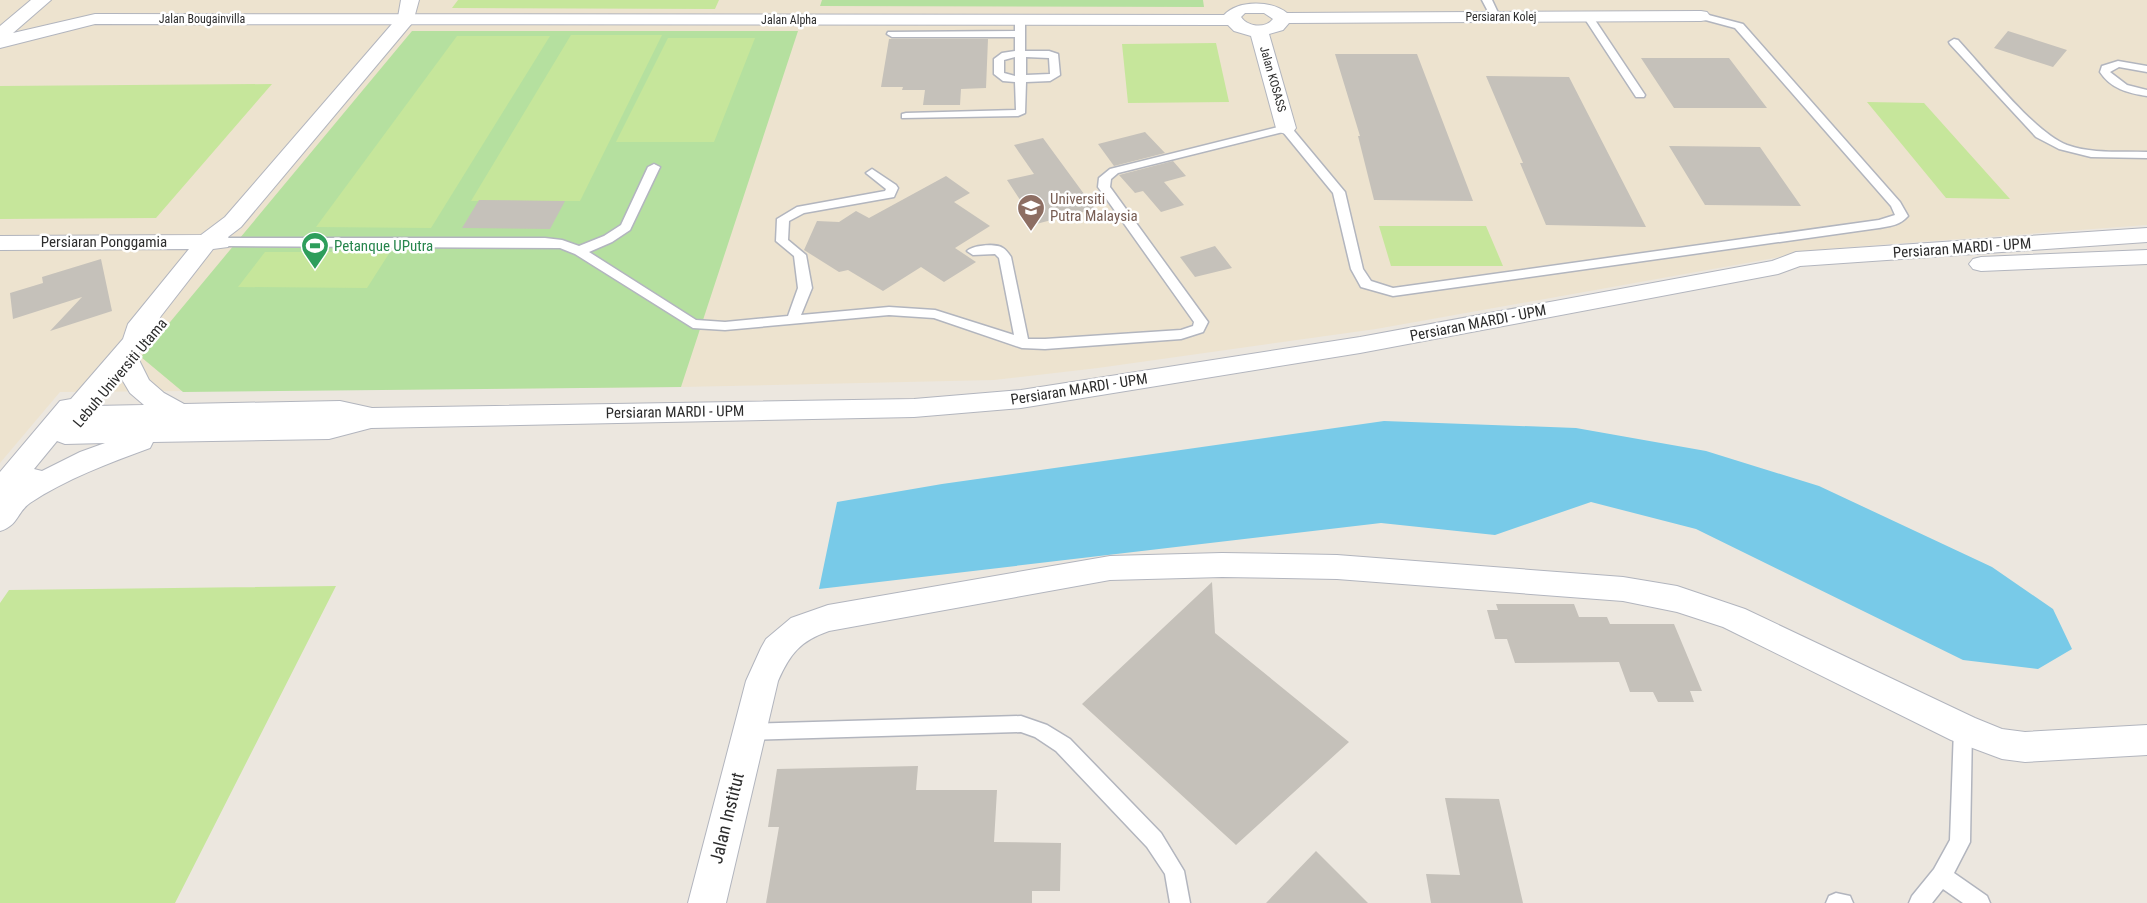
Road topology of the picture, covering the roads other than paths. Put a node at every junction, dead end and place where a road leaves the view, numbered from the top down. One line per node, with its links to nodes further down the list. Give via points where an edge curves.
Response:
1 (42, 0): 16 (street)
2 (1487, 0): 9 (lane)
3 (1688, 0): 8 (street)
4 (1252, 3): 10 (street, via 1274,11); 12 (street, via 1238,10 1232,16)
5 (72, 8): 11 (street)
6 (409, 9): 11 (street, Jalan Bougainvilla); 13 (street, Jalan Alpha); 29 (street, Lebuh Universiti Utama)
7 (1588, 16): 8 (street, Persiaran Kolej); 9 (street, Persiaran Kolej); 23 (lane)
8 (1701, 16): 25 (lane, via 1739,26 1896,205 1902,216 1896,221 1870,226 1394,292 1366,284 1357,269 1339,192)
9 (1495, 17): 10 (street, Persiaran Kolej)
10 (1282, 18): 14 (street, via 1278,26)
11 (95, 19): 17 (street, Jalan Bougainvilla)
12 (1233, 20): 13 (street, Jalan Alpha); 14 (street, via 1242,27)
13 (1021, 28): 15 (lane); 19 (lane)
14 (1259, 30): 25 (street, Jalan KOSASS)
15 (892, 34)
16 (0, 35)
17 (0, 42)
18 (1954, 42): 26 (lane, via 2040,135 2063,147 2091,154)
19 (1021, 54): 21 (lane); 21 (lane, via 1006,54 999,59 998,74 1007,79); 21 (lane, via 1054,56 1055,75)
20 (2147, 69): 22 (lane, via 2118,64 2106,68 2105,72 2107,77 2122,86)
21 (1021, 79): 24 (lane, via 1021,111 1018,113)
22 (2147, 93)
23 (1640, 95)
24 (906, 116)
25 (1286, 128): 38 (lane, via 1114,171 1105,178 1104,187 1201,322 1198,329 1181,334)
26 (2147, 155)
27 (654, 167): 32 (lane, via 626,227 608,239)
28 (872, 173): 37 (lane, via 892,188 890,194 800,210 783,219 782,240 800,255 805,288)
29 (222, 235): 31 (street, Persiaran Ponggamia); 32 (lane, via 545,242); 36 (street, Lebuh Universiti Utama); 39 (street, Lebuh Universiti Utama)
30 (2147, 235): 35 (street, Persiaran MARDI - UPM, via 1796,259)
31 (0, 243)
32 (579, 251): 37 (lane, via 693,324 725,326)
33 (973, 251): 38 (lane, via 998,250 1005,258)
34 (2147, 257): 35 (street, Persiaran MARDI - UPM, via 1809,271)
35 (1778, 267): 40 (street, Persiaran MARDI - UPM, via 1360,345 1021,399 914,408 371,418 328,429)
36 (149, 317): 41 (street); 42 (street, Lebuh Universiti Utama)
37 (793, 319): 38 (lane, via 889,311 935,314)
38 (1022, 343)
39 (129, 362): 40 (street, via 129,370); 41 (street, Lebuh Universiti Utama)
40 (172, 423): 41 (street, Persiaran MARDI - UPM); 42 (street)
41 (72, 426): 42 (street)
42 (6, 497): 43 (street, Lebuh Universiti Utama)
43 (0, 520)
44 (1963, 729): 45 (street, Jalan Institut, via 1734,618 1677,599 1623,589 1472,576 1337,567 1222,566 1110,568 828,618 802,627 777,648 762,681); 46 (street, Jalan Institut, via 2002,744 2025,747); 47 (lane, via 1960,842)
45 (748, 732): 48 (street, Jalan Institut); 49 (lane, via 1021,724 1041,730 1063,745 1154,840 1174,872)
46 (2147, 740)
47 (1941, 876): 52 (lane); 53 (lane)
48 (707, 903)
49 (1180, 903)
50 (1836, 903): 51 (lane)
51 (1843, 903)
52 (1919, 903)
53 (1980, 903)

